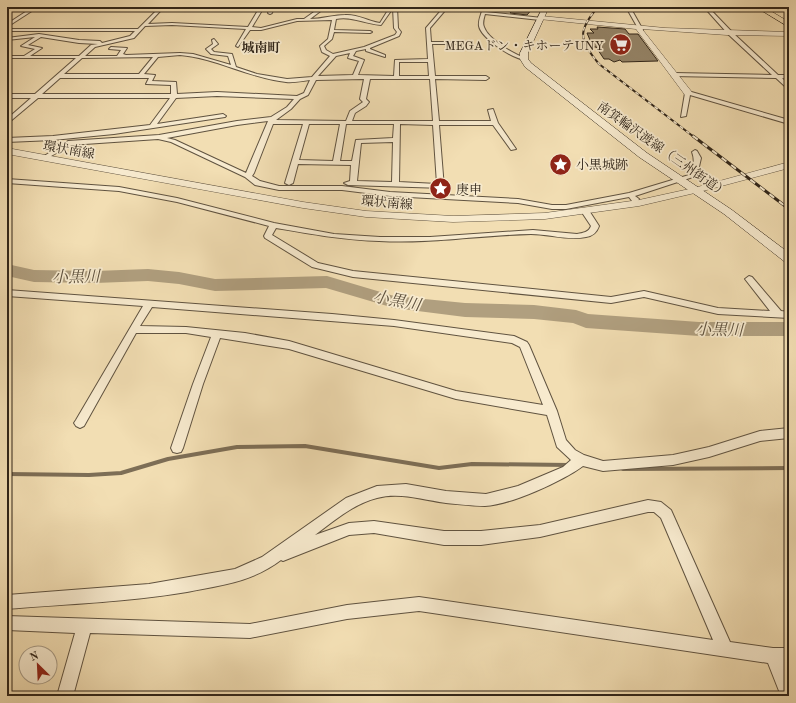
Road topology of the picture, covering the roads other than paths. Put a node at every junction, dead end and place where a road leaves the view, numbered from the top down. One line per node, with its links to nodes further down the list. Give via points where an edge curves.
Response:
1 (36, 7): 20 (street)
2 (162, 7): 18 (street)
3 (262, 7): 22 (street)
4 (272, 7): 13 (street)
5 (324, 7): 17 (street)
6 (393, 7): 16 (street, via 381,24 355,16); 38 (street, via 399,32 396,36)
7 (446, 7): 35 (street, via 428,28)
8 (485, 7): 14 (street)
9 (546, 7): 15 (main road)
10 (628, 7): 21 (street)
11 (706, 7): 28 (street)
12 (759, 7): 19 (highway)
13 (270, 13)
14 (484, 13): 15 (street, via 508,13); 48 (street, via 481,24 485,32 508,52)
15 (540, 18): 21 (street); 48 (main road, via 524,53)
16 (334, 19): 17 (street); 26 (street)
17 (305, 20): 22 (street)
18 (144, 25): 22 (street, via 172,24); 25 (street)
19 (789, 25)
20 (7, 26)
21 (640, 28): 28 (street); 51 (street)
22 (249, 29): 37 (street)
23 (7, 30): 24 (street)
24 (28, 30): 25 (street); 31 (street)
25 (140, 30): 34 (street, via 129,39)
26 (332, 31): 27 (street); 43 (street, via 330,39 322,46 324,51)
27 (370, 32)
28 (731, 34): 29 (street); 55 (street)
29 (789, 34)
30 (41, 36): 31 (street); 34 (street, via 92,43); 46 (street, via 23,46 40,48)
31 (15, 37): 32 (street)
32 (7, 39)
33 (214, 40): 50 (street, via 216,44 208,49 213,53 230,55)
34 (116, 41): 47 (street, via 96,44)
35 (429, 43): 36 (street); 49 (street)
36 (462, 43)
37 (238, 46)
38 (368, 47): 40 (street); 44 (street, via 368,50)
39 (111, 48): 41 (street, via 125,49 119,55 121,56)
40 (354, 51): 43 (street); 54 (street, via 350,57 362,60)
41 (148, 55): 42 (street); 47 (street)
42 (157, 55): 50 (street, via 193,55); 53 (street)
43 (333, 56): 57 (street)
44 (384, 56)
45 (7, 57): 46 (street)
46 (24, 57): 47 (street)
47 (81, 57): 52 (street)
48 (524, 59): 95 (main road, 南箕輪沢渡線（三州街道）, via 532,69 643,155)
49 (430, 60): 59 (street, via 397,61); 60 (street)
50 (234, 67): 57 (street, via 256,75 287,81)
51 (674, 75): 55 (street); 63 (street)
52 (59, 76): 53 (street); 65 (street)
53 (140, 76): 66 (street, via 153,76 148,83 174,83)
54 (355, 77): 57 (street); 58 (street)
55 (777, 77): 56 (street); 62 (street)
56 (789, 77)
57 (314, 78): 67 (street, via 306,94)
58 (367, 78): 59 (street); 74 (street, via 363,98 366,102 352,112)
59 (396, 78): 60 (street)
60 (432, 78): 61 (street); 77 (street)
61 (486, 78)
62 (789, 88)
63 (688, 93): 70 (street); 76 (street)
64 (7, 96): 65 (street)
65 (36, 96): 66 (street); 72 (street)
66 (174, 96): 67 (street, via 217,94); 79 (street)
67 (298, 98): 71 (street)
68 (491, 110): 78 (street)
69 (223, 116): 79 (street)
70 (683, 116)
71 (272, 120): 73 (street); 80 (street, via 237,123); 94 (street, via 251,173)
72 (7, 122)
73 (307, 122): 74 (street); 90 (street)
74 (346, 122): 75 (street); 83 (street)
75 (397, 122): 77 (street); 82 (street)
76 (789, 122)
77 (436, 123): 78 (street); 100 (street, via 441,186)
78 (495, 123): 86 (street)
79 (152, 127): 81 (street, via 53,138)
80 (158, 137): 84 (street); 94 (street, via 173,141)
81 (7, 140)
82 (397, 140): 83 (street); 100 (street)
83 (349, 141): 91 (street); 92 (street)
84 (68, 143): 85 (street); 89 (street)
85 (7, 144)
86 (513, 149)
87 (7, 152): 89 (street, 環状南線)
88 (695, 152): 95 (street, via 698,158 696,171)
89 (44, 158): 104 (street, 環状南線, via 366,214 484,219)
90 (295, 162): 91 (street); 98 (street)
91 (336, 163): 92 (street)
92 (355, 163): 99 (street)
93 (788, 166): 101 (street, 環状南線)
94 (247, 176): 97 (street)
95 (681, 180): 101 (main road, 南箕輪沢渡線（三州街道）); 102 (street)
96 (7, 181): 105 (street, via 119,189 177,200)
97 (258, 183): 98 (street); 102 (street, via 279,188 342,188 390,194 518,201 552,207 566,207)
98 (289, 183): 99 (street)
99 (353, 183): 100 (street)
100 (395, 184)
101 (696, 190): 103 (street, 環状南線); 106 (main road, 南箕輪沢渡線（三州街道）)
102 (630, 195): 103 (street)
103 (640, 203): 104 (street, 環状南線)
104 (585, 211): 105 (street, via 595,226 593,231 586,235 577,236 533,232 430,239 380,239 334,236)
105 (274, 225): 110 (street, via 268,236 315,265 353,274 610,300 644,294 718,311)
106 (789, 259)
107 (749, 279): 110 (street)
108 (7, 293): 109 (street)
109 (149, 304): 111 (street); 113 (street, via 386,322 514,340 524,345)
110 (784, 315)
111 (133, 329): 112 (street, via 186,330); 114 (street)
112 (217, 334): 113 (street, via 289,345 456,395); 116 (street)
113 (551, 411): 117 (street, via 561,443)
114 (80, 422)
115 (789, 433): 117 (street, via 760,436 673,460 603,466)
116 (177, 448)
117 (581, 460): 118 (street, via 567,471 519,492 486,500 406,490 377,492 350,502)
118 (271, 559): 119 (street, via 236,576 149,591); 122 (street, via 349,529 374,527 444,538 481,538 540,531 657,506 666,514 700,597)
119 (7, 602)
120 (7, 623): 121 (street)
121 (84, 626): 122 (street, via 250,631 347,612 419,604); 126 (street)
122 (725, 649): 123 (street)
123 (773, 656): 124 (street); 125 (street)
124 (789, 656)
125 (789, 695)
126 (65, 696)

